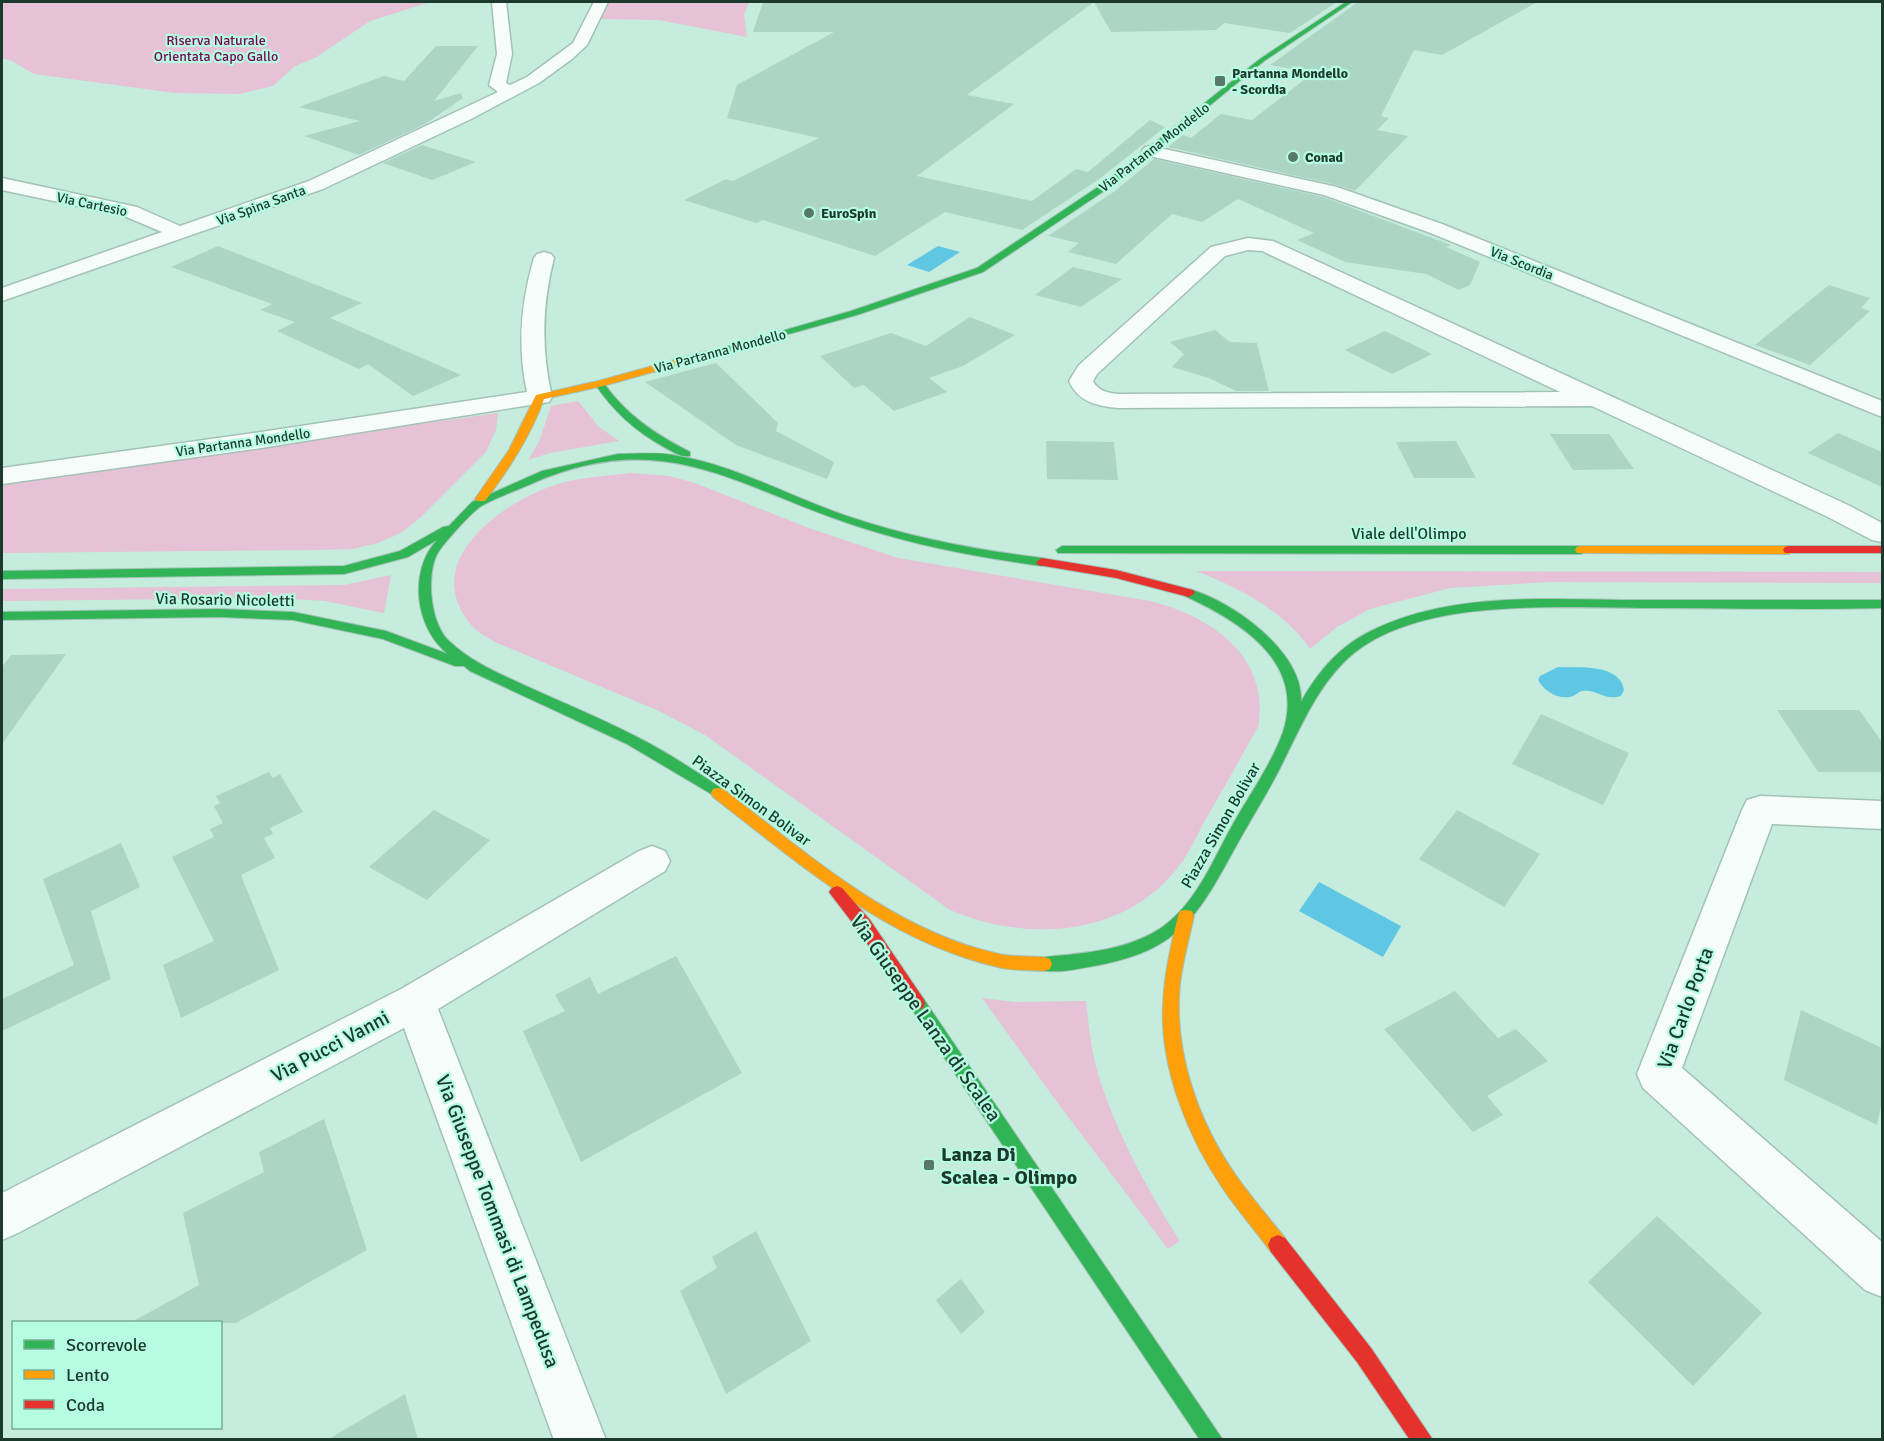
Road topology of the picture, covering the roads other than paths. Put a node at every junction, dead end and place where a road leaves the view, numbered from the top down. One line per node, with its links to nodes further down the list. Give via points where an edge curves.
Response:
1 (601, 2): 4 (street, Via Spina Santa, via 579,45 554,67)
2 (1349, 2): 5 (main road, Via Partanna Mondello, via 1262,60)
3 (504, 4): 4 (street, via 507,47 497,85)
4 (511, 92): 7 (street, Via Spina Santa, via 316,185)
5 (1151, 151): 10 (main road, Via Partanna Mondello, via 980,270 854,313); 13 (street, Via Scordia, via 1330,191 1435,228)
6 (2, 184): 7 (street, Via Cartesio, via 130,211)
7 (180, 233): 9 (street, Via Spina Santa)
8 (544, 258): 11 (street, via 535,285 531,329)
9 (2, 295)
10 (600, 384): 11 (main road, Via Partanna Mondello); 14 (main road, via 608,401 636,426)
11 (540, 397): 15 (street, Via Partanna Mondello); 16 (main road, via 515,455)
12 (1599, 399): 12 (street, via 1266,245 1248,244 1218,251 1087,370 1081,381 1088,393 1118,401); 18 (street)
13 (1882, 410)
14 (709, 466): 16 (main road, Piazza Simon Bolivar, via 646,456 586,461 532,477); 19 (main road, Piazza Simon Bolivar, via 856,523)
15 (2, 476)
16 (478, 503): 17 (main road, Piazza Simon Bolivar)
17 (457, 523): 21 (main road, Via Rosario Nicoletti, via 404,554 344,570); 24 (main road, Piazza Simon Bolivar, via 432,552 423,589 432,624 443,644)
18 (1882, 534)
19 (936, 546): 20 (main road, Viale dell'Olimpo, via 1055,550); 25 (main road, Piazza Simon Bolivar, via 1165,584 1216,604 1250,626 1285,665 1295,696 1294,718)
20 (1882, 550)
21 (2, 575)
22 (1882, 604): 25 (main road, via 1528,604 1435,613 1402,622 1354,645 1335,663)
23 (2, 616): 24 (main road, Via Rosario Nicoletti, via 293,616 386,635)
24 (475, 669): 28 (main road, Piazza Simon Bolivar, via 665,758)
25 (1287, 739): 29 (main road, Piazza Simon Bolivar)
26 (1882, 815): 32 (street, Via Carlo Porta, via 1760,810 1658,1074)
27 (652, 861): 30 (street, Via Pucci Vanni)
28 (817, 867): 29 (main road, Piazza Simon Bolivar, via 943,946 994,962 1034,966 1116,956 1156,939); 35 (main road, Via Giuseppe Lanza di Scalea, via 864,925)
29 (1186, 916): 33 (main road, via 1172,985 1173,1031 1179,1072 1199,1126 1229,1182)
30 (415, 1002): 31 (street, Via Pucci Vanni); 34 (street, Via Giuseppe Tommasi di Lampedusa)
31 (2, 1217)
32 (1882, 1273)
33 (1364, 1355): 36 (main road); 37 (street)
34 (580, 1440)
35 (1214, 1440)
36 (1424, 1440)
37 (1442, 1440)

